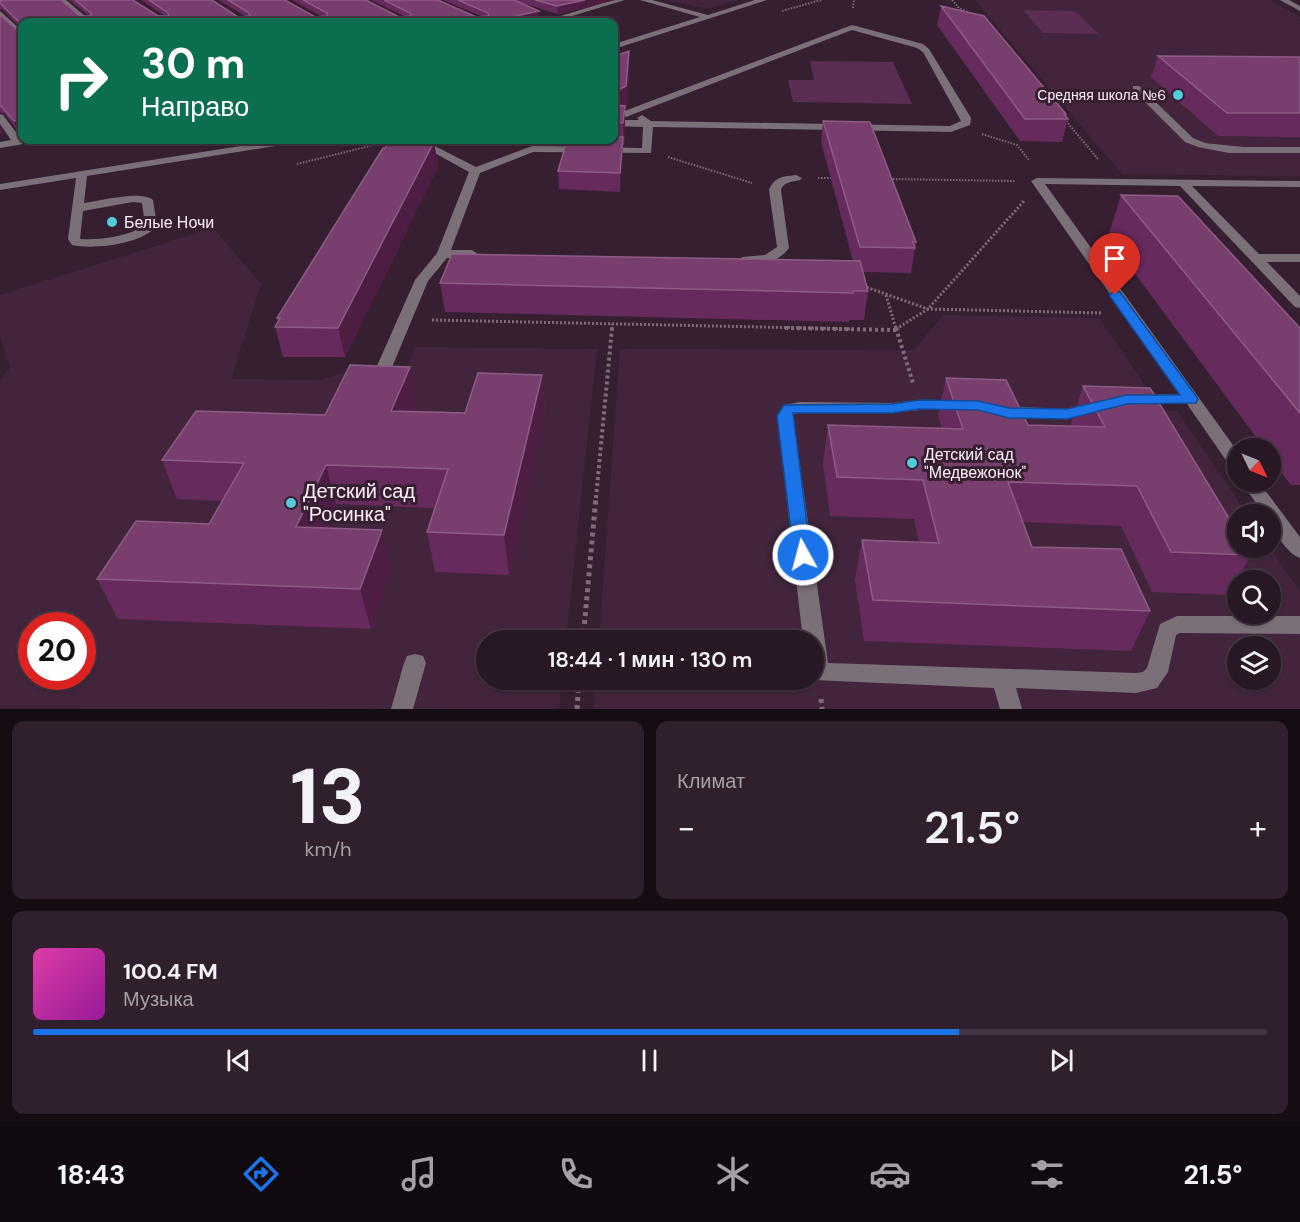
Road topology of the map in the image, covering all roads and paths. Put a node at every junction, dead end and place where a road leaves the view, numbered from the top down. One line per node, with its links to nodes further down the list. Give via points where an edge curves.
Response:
1 (62, 0): 15 (street)
2 (586, 0): 8 (street)
3 (621, 0): 8 (street)
4 (644, 0): 12 (street)
5 (762, 0): 14 (street)
6 (952, 0): 18 (path)
7 (1284, 0): 10 (street)
8 (601, 5): 17 (street)
9 (710, 6): 12 (street)
10 (1299, 8)
11 (537, 12): 16 (street)
12 (690, 12): 14 (street)
13 (0, 13): 19 (street)
14 (709, 17): 20 (street)
15 (83, 18)
16 (552, 18)
17 (563, 18)
18 (982, 23)
19 (18, 31)
20 (618, 46)
21 (1136, 88): 35 (street, via 1189,140 1198,144 1219,150)
22 (633, 111): 24 (street); 27 (street); 28 (street, via 852,27 912,43 926,51 966,118 966,123)
23 (0, 117): 29 (street)
24 (618, 117)
25 (1065, 120): 43 (path)
26 (618, 123): 27 (street)
27 (648, 123): 28 (street); 36 (street)
28 (959, 127): 42 (path, via 1017,145)
29 (18, 142): 33 (street)
30 (269, 144): 38 (street)
31 (424, 144): 37 (street)
32 (546, 144): 34 (street)
33 (0, 145)
34 (532, 149): 36 (street); 37 (street)
35 (1300, 150)
36 (647, 151): 47 (path)
37 (475, 171): 50 (street)
38 (82, 174): 46 (street); 49 (street)
39 (796, 178): 40 (path); 47 (street, via 785,179)
40 (842, 178)
41 (876, 179): 42 (path)
42 (1041, 181): 43 (street); 59 (street)
43 (1118, 182): 44 (street)
44 (1183, 183): 45 (street); 52 (street)
45 (1300, 184)
46 (0, 187)
47 (775, 190): 54 (street, via 783,248 778,255 765,260)
48 (1024, 201): 58 (path)
49 (78, 208): 49 (street, via 74,239 81,243 136,235 151,226 147,200)
50 (443, 254): 51 (street); 60 (street, via 422,280)
51 (491, 255)
52 (1255, 258): 53 (street); 57 (street)
53 (1300, 258)
54 (729, 259)
55 (853, 283): 56 (path)
56 (886, 295): 58 (path); 62 (path)
57 (1300, 304)
58 (928, 309): 59 (path); 62 (path)
59 (1129, 314): 64 (street)
60 (404, 320): 61 (path); 63 (street)
61 (612, 324): 62 (path); 70 (path)
62 (895, 330): 65 (path)
63 (376, 386)
64 (1190, 399): 65 (street, via 1115,402 1067,414); 66 (street)
65 (920, 405): 72 (street, via 800,407 789,409 785,416 818,672)
66 (1227, 450)
67 (1257, 492): 68 (street)
68 (1300, 551)
69 (1300, 625): 72 (street, via 1177,624 1167,630 1156,672 1149,681)
70 (584, 630)
71 (416, 663): 74 (street)
72 (1002, 678): 76 (street)
73 (578, 690): 75 (path)
74 (402, 709)
75 (577, 709)
76 (1011, 709)

